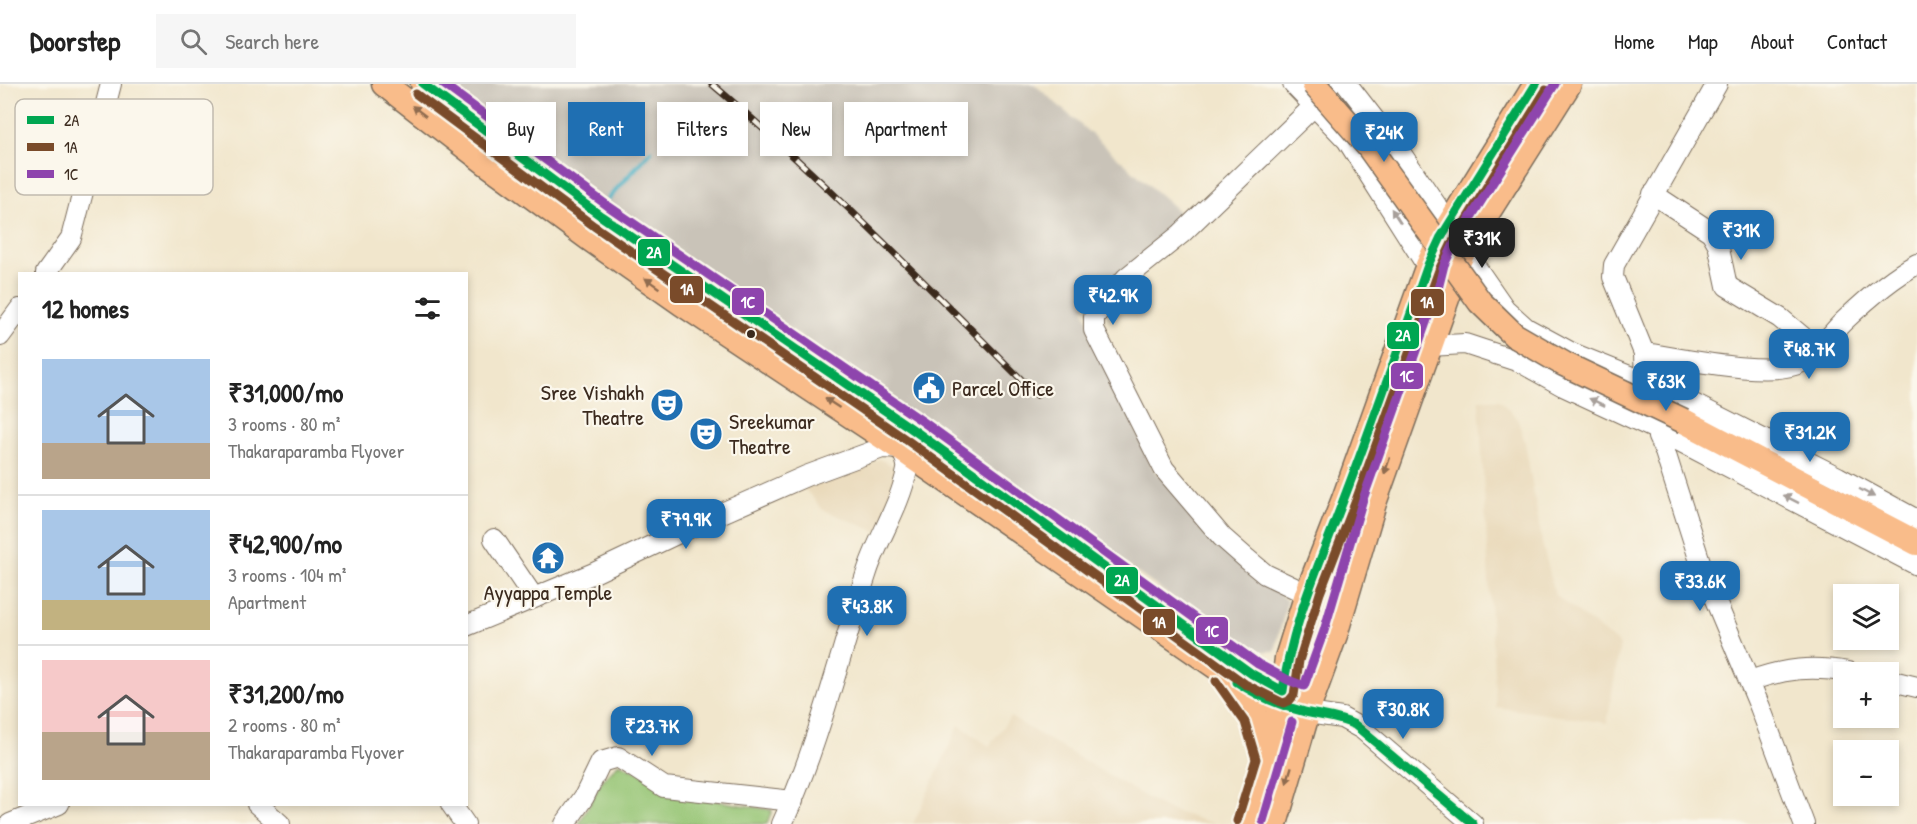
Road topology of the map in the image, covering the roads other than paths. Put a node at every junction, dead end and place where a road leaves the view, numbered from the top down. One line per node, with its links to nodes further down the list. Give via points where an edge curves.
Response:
1 (111, 84): 11 (street)
2 (384, 84): 15 (main road, one-way to 2)
3 (423, 84): 12 (main road)
4 (1293, 84): 10 (street)
5 (1330, 84): 10 (street)
6 (1347, 84): 18 (street)
7 (1536, 84): 18 (main road)
8 (1569, 84): 19 (main road)
9 (1717, 84): 16 (street)
10 (1314, 95): 21 (street, one-way to 10); 33 (main road, bridge, via 1368,146 1480,302 1514,335); 36 (street, via 1181,234 1126,278 1094,317 1094,330 1164,469 1222,537 1265,574)
11 (107, 99)
12 (486, 131)
13 (490, 156): 15 (main road)
14 (520, 156): 30 (main road)
15 (485, 162): 30 (main road, one-way to 15, via 681,303)
16 (1653, 194): 26 (street, via 1711,232 1718,244 1727,286 1780,318); 27 (street, via 1618,254 1612,277)
17 (82, 195): 22 (street, via 71,238)
18 (1449, 224): 21 (main road)
19 (1464, 250): 25 (main road); 28 (street, via 1505,309 1526,328 1572,353)
20 (1917, 264): 26 (street, via 1844,321)
21 (1427, 266): 36 (main road)
22 (47, 272)
23 (18, 312): 24 (street)
24 (0, 336)
25 (1429, 346): 29 (street, one-way to 25, via 1520,362 1465,344); 44 (main road, one-way to 44, via 1374,503)
26 (1818, 350): 27 (street, via 1785,368 1759,369)
27 (1644, 353): 28 (street)
28 (1645, 382): 29 (street); 31 (street, one-way to 31)
29 (1662, 432): 34 (street, one-way to 29); 40 (street, via 1658,437 1702,571)
30 (908, 440): 35 (street, via 744,502); 39 (main road); 43 (main road); 46 (street, via 908,468 900,494 867,569)
31 (1917, 520)
32 (494, 539): 35 (street)
33 (1917, 543)
34 (1917, 565)
35 (534, 598): 37 (street)
36 (1306, 598): 43 (main road, via 1287,658)
37 (468, 625)
38 (1833, 670): 40 (street, via 1776,672)
39 (1226, 674): 43 (main road, via 1251,691); 45 (main road, via 1256,717)
40 (1749, 681): 56 (street)
41 (1899, 683): 42 (street)
42 (1917, 687)
43 (1281, 697): 44 (main road); 45 (main road)
44 (1310, 707): 54 (main road, one-way to 54); 55 (street, via 1362,729)
45 (1268, 759): 53 (main road)
46 (793, 801): 51 (street, via 664,787 618,757 601,762); 52 (street)
47 (259, 806): 50 (street)
48 (50, 813): 49 (street)
49 (10, 824)
50 (280, 824)
51 (565, 824)
52 (782, 824)
53 (1249, 824)
54 (1275, 824)
55 (1473, 824)
56 (1804, 824)

